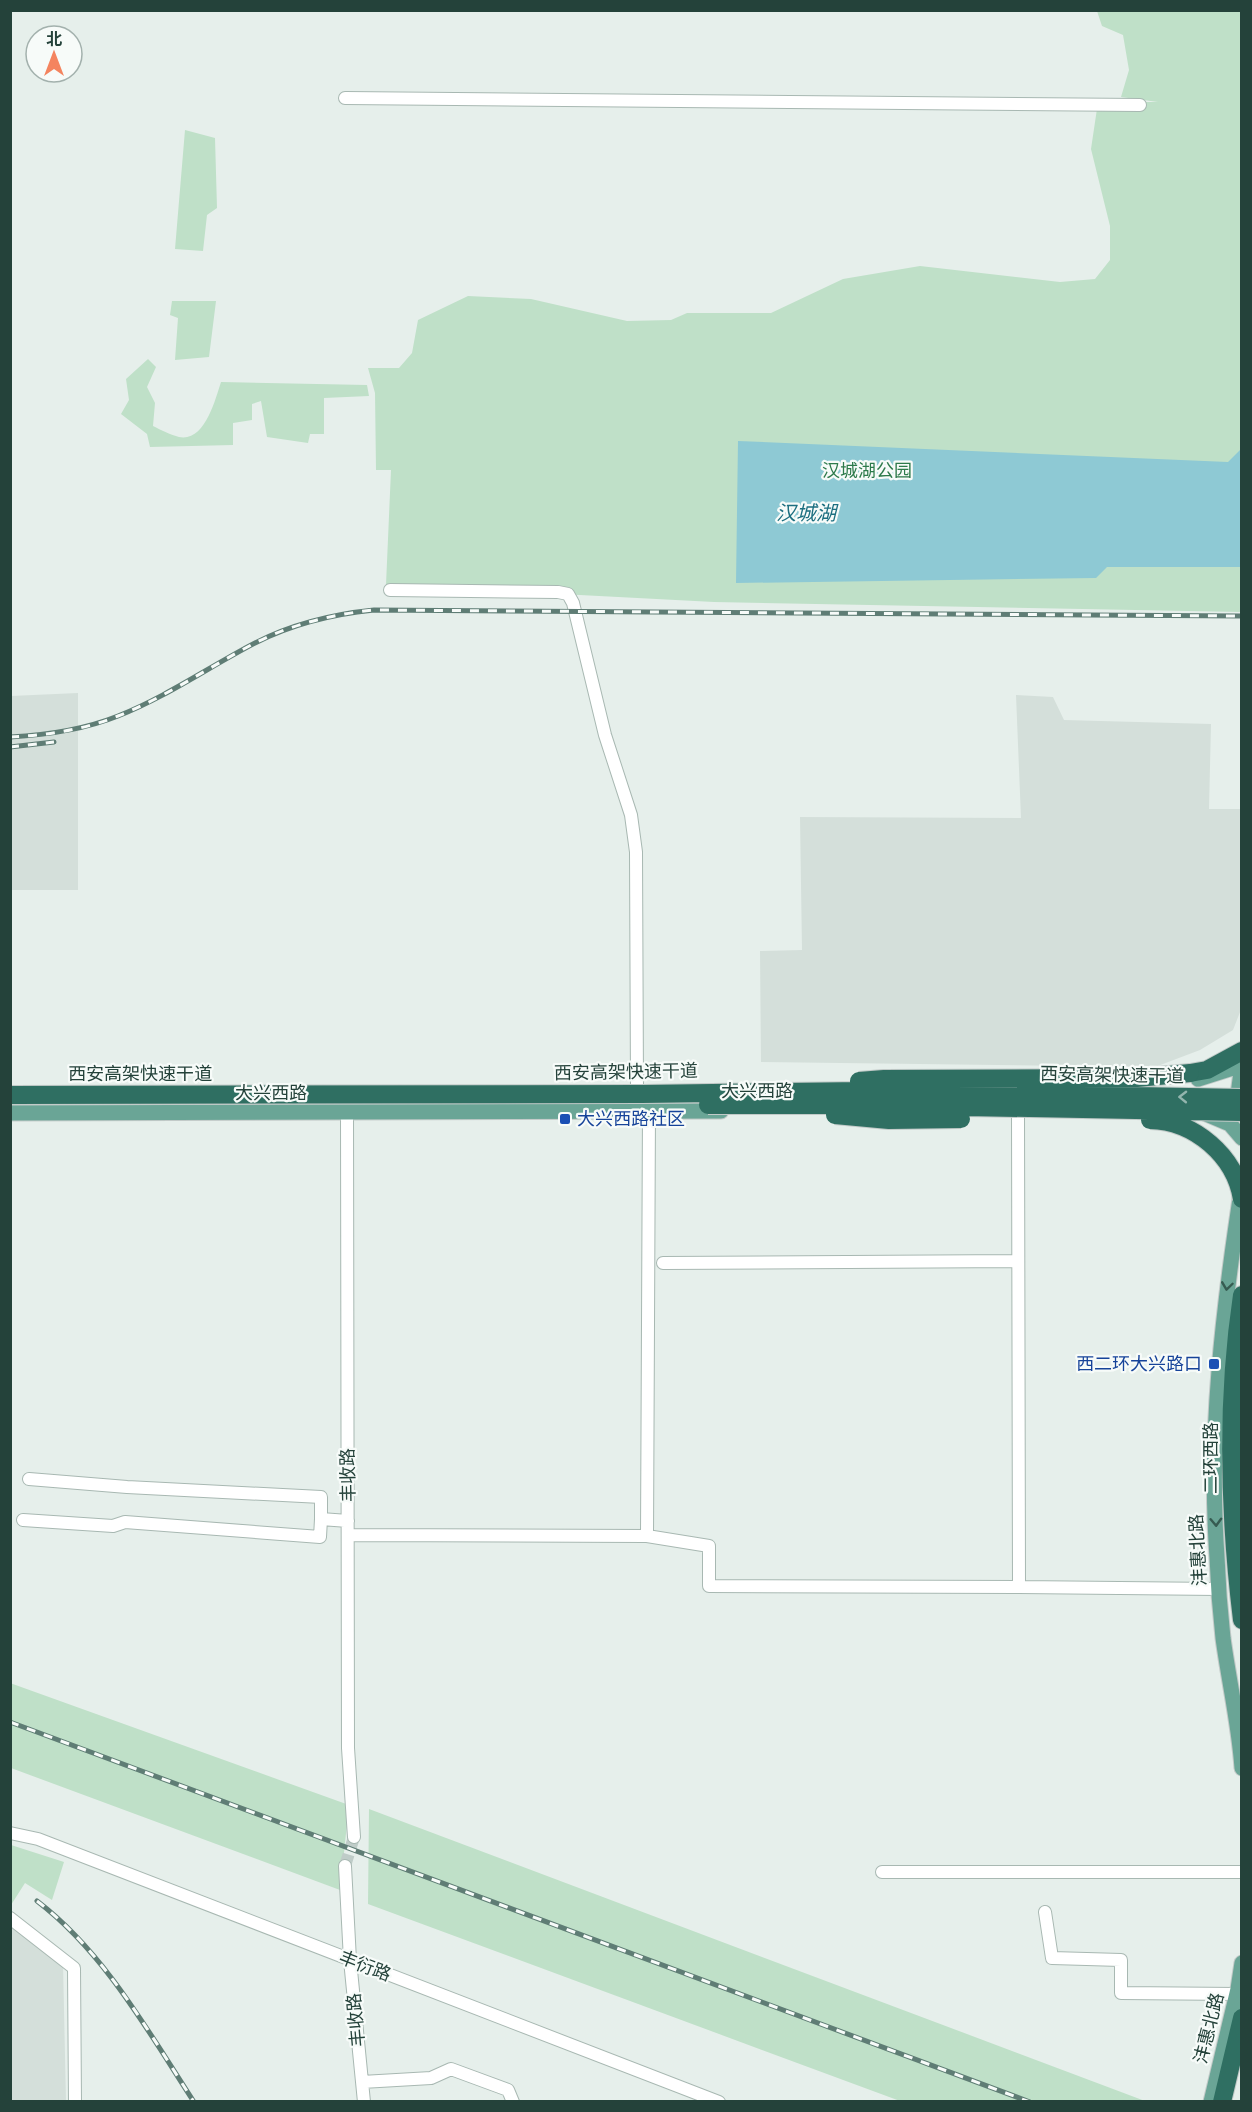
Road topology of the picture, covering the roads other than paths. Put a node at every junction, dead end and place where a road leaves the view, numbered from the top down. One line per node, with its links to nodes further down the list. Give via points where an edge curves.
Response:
1 (345, 98): 2 (street)
2 (1140, 105)
3 (390, 590): 6 (street, via 558,592 568,594 573,603 604,735 631,815 635,843)
4 (1242, 1051): 9 (highway, bridge, via 1207,1070 1137,1078 884,1079)
5 (1241, 1065): 6 (main road, 大兴西路, via 1209,1077 1175,1083); 17 (main road, via 1235,1111)
6 (637, 1087): 7 (main road, 大兴西路)
7 (10, 1089)
8 (10, 1095): 9 (highway, 西安高架快速干道, bridge, via 642,1094)
9 (738, 1098): 10 (highway, 西安高架快速干道, one-way to 9, bridge, via 863,1091); 11 (highway, 西安高架快速干道, bridge); 15 (highway, 西安高架快速干道, bridge); 20 (highway, bridge, via 889,1119 1157,1120 1181,1126 1208,1141 1234,1171)
10 (1242, 1098)
11 (10, 1106)
12 (649, 1111): 13 (main road, 大兴西路); 14 (main road, 大兴西路); 31 (street)
13 (347, 1112): 16 (main road, 大兴西路); 29 (street, 丰收路)
14 (1018, 1112): 18 (main road, 大兴西路, via 1205,1113 1230,1124); 21 (street)
15 (1242, 1112)
16 (10, 1113)
17 (1242, 1126)
18 (1242, 1138)
19 (1242, 1186): 33 (main road, 沣惠北路, one-way to 33, via 1221,1336 1214,1452)
20 (1242, 1199)
21 (1018, 1261): 22 (street); 32 (street)
22 (663, 1263)
23 (1242, 1289): 25 (highway)
24 (1242, 1295): 25 (highway, 二环西路)
25 (1239, 1314): 34 (highway, 二环西路, via 1231,1436 1234,1552)
26 (29, 1479): 27 (street, via 321,1497)
27 (321, 1519): 28 (street, via 320,1537 125,1522 113,1526); 29 (street)
28 (23, 1520)
29 (348, 1521): 30 (street, 丰收路)
30 (348, 1535): 31 (street); 37 (street, 丰收路, via 348,1748)
31 (647, 1536): 32 (street, via 709,1546 709,1586)
32 (1019, 1587): 33 (street)
33 (1219, 1589): 35 (main road, 沣惠北路)
34 (1242, 1620)
35 (1242, 1768)
36 (10, 1833): 43 (street, 丰衍路, via 38,1839)
37 (354, 1837)
38 (345, 1866): 43 (street, 丰收路)
39 (882, 1872): 40 (street)
40 (1242, 1872)
41 (1045, 1912): 45 (street, via 1053,1958 1121,1960 1121,1993)
42 (10, 1918): 49 (street, via 74,1968)
43 (350, 1960): 48 (street, 丰收路); 52 (street, 丰衍路)
44 (1242, 1963): 45 (main road, 沣惠北路)
45 (1237, 1994): 53 (main road, 沣惠北路)
46 (1242, 2018): 54 (highway)
47 (1242, 2066): 55 (highway)
48 (362, 2082): 50 (street, 丰收路); 51 (street, via 431,2078 451,2069 507,2090)
49 (75, 2102)
50 (364, 2102)
51 (513, 2102)
52 (719, 2102)
53 (1211, 2102)
54 (1222, 2102)
55 (1233, 2102)

